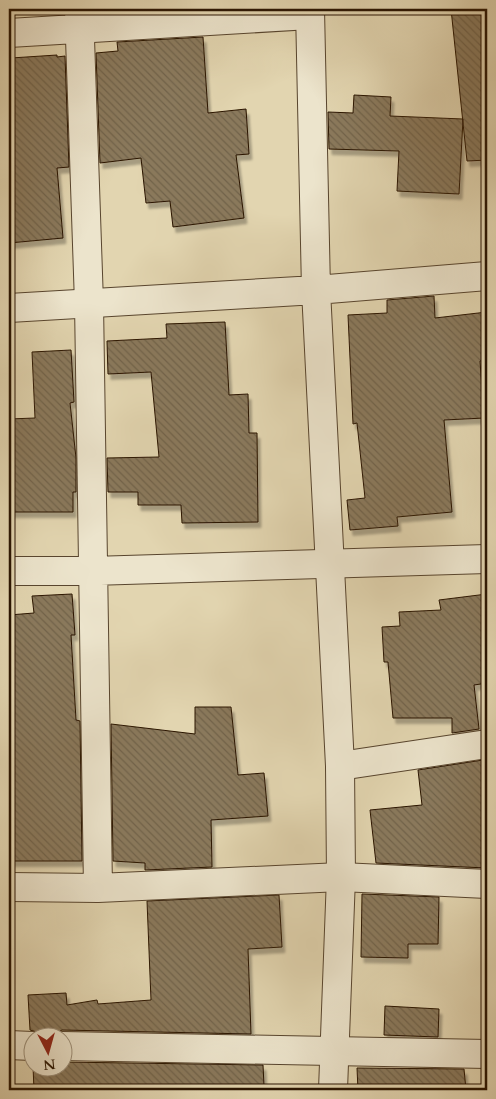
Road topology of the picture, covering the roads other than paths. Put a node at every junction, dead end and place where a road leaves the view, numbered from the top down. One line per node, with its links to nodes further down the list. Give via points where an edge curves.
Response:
1 (310, 12): 2 (street); 5 (street)
2 (79, 19): 3 (street); 6 (street)
3 (9, 33)
4 (487, 276): 5 (street)
5 (316, 290): 6 (street); 9 (street)
6 (89, 303): 7 (street); 10 (street)
7 (9, 308)
8 (487, 559): 9 (street)
9 (331, 564): 10 (street); 13 (street)
10 (92, 570): 11 (street); 17 (street)
11 (9, 571)
12 (487, 744): 13 (street)
13 (340, 766): 14 (street)
14 (341, 876): 15 (street); 17 (street); 21 (street)
15 (487, 884)
16 (9, 887): 17 (street)
17 (98, 888)
18 (9, 1045): 19 (street)
19 (22, 1046)
20 (72, 1046): 21 (street)
21 (333, 1051): 22 (street); 23 (street)
22 (487, 1054)
23 (333, 1090)

